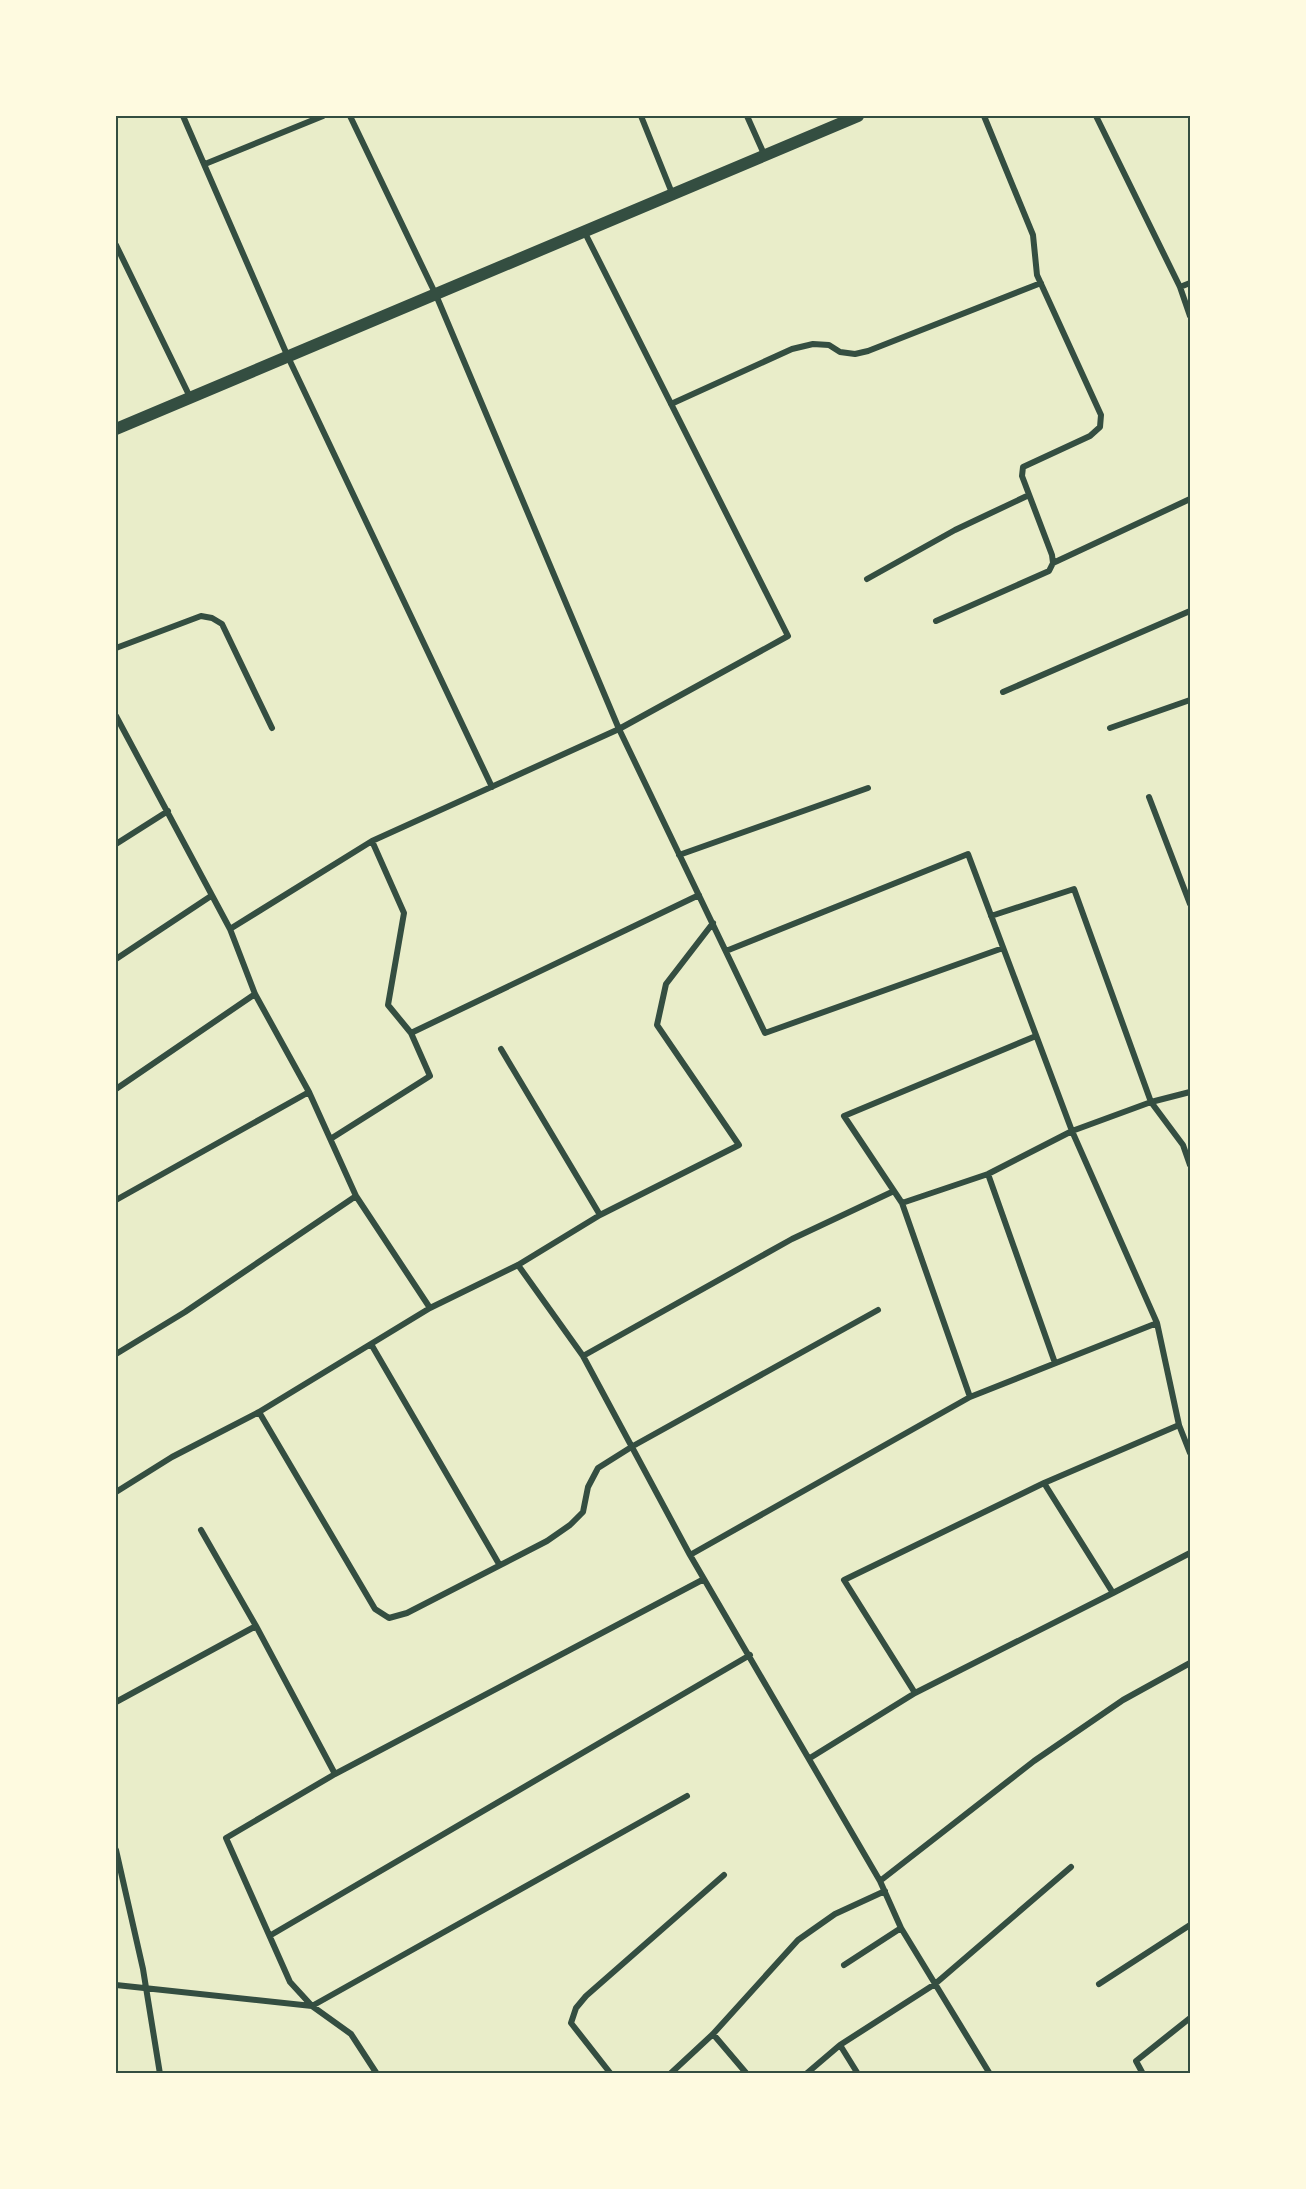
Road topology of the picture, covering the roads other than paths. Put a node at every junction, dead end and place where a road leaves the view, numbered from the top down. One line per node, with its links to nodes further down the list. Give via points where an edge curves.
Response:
1 (183, 116): 10 (street)
2 (323, 116): 10 (street)
3 (350, 116): 17 (street)
4 (642, 116): 11 (street)
5 (747, 116): 9 (street)
6 (858, 116): 9 (main road)
7 (984, 116): 15 (street, via 1033,235)
8 (1096, 116): 16 (street)
9 (764, 154): 11 (main road)
10 (205, 164): 19 (street)
11 (672, 193): 12 (main road)
12 (584, 231): 17 (main road); 21 (street)
13 (116, 245): 20 (street)
14 (1191, 283): 16 (street)
15 (1041, 284): 21 (street, via 868,351 855,354 813,344 792,349); 23 (street, via 1101,415 1100,427 1090,436 1023,467)
16 (1180, 287): 18 (street)
17 (436, 295): 19 (main road); 35 (street)
18 (1191, 316)
19 (288, 357): 20 (main road); 36 (street)
20 (190, 397): 22 (main road)
21 (671, 404): 35 (street, via 788,636)
22 (116, 429)
23 (1029, 495): 25 (street); 26 (street)
24 (1191, 499): 25 (street)
25 (1053, 563): 28 (street, via 1049,571 1037,578)
26 (867, 579)
27 (1191, 611): 30 (street)
28 (936, 621)
29 (116, 648): 33 (street, via 201,616 212,618 222,624)
30 (1003, 692)
31 (1191, 700): 34 (street)
32 (116, 717): 39 (street)
33 (272, 728)
34 (1110, 728)
35 (619, 729): 36 (street); 42 (street)
36 (492, 787): 40 (street)
37 (868, 788): 42 (street)
38 (1149, 796): 45 (street)
39 (168, 811): 41 (street); 44 (street)
40 (372, 841): 48 (street); 53 (street, via 404,913 387,1005)
41 (116, 844)
42 (679, 855): 43 (street)
43 (699, 895): 47 (street); 53 (street)
44 (211, 896): 48 (street); 51 (street)
45 (1191, 904)
46 (991, 916): 49 (street); 50 (street, via 968,854); 59 (street, via 1074,889)
47 (713, 923): 50 (street); 68 (street, via 666,984 657,1025 739,1144)
48 (230, 929): 52 (street)
49 (1003, 948): 50 (street, via 765,1033); 54 (street)
50 (726, 951)
51 (116, 959)
52 (255, 994): 56 (street); 57 (street)
53 (411, 1033): 61 (street, via 430,1076)
54 (1036, 1036): 60 (street); 64 (street, via 844,1116)
55 (501, 1049): 68 (street)
56 (116, 1089)
57 (309, 1092): 61 (street); 66 (street)
58 (1191, 1092): 59 (street)
59 (1151, 1102): 60 (street); 62 (street, via 1183,1145)
60 (1072, 1131): 63 (street); 72 (street)
61 (332, 1138): 65 (street)
62 (1191, 1166)
63 (988, 1174): 67 (street); 76 (street)
64 (894, 1191): 67 (street); 75 (street, via 792,1239)
65 (356, 1196): 70 (street); 74 (street)
66 (116, 1200)
67 (903, 1203): 77 (street)
68 (600, 1215): 69 (street)
69 (519, 1265): 70 (street); 75 (street)
70 (430, 1308): 73 (street)
71 (878, 1310): 80 (street)
72 (1157, 1323): 76 (street); 79 (street)
73 (371, 1344): 78 (street); 87 (street)
74 (116, 1354)
75 (583, 1356): 80 (street)
76 (1054, 1363): 77 (street)
77 (970, 1397): 86 (street)
78 (259, 1413): 83 (street, via 172,1457); 87 (street, via 375,1609 389,1618 407,1613)
79 (1179, 1425): 81 (street); 82 (street)
80 (633, 1446): 86 (street); 87 (street, via 598,1468 588,1487 583,1512 570,1525)
81 (1191, 1453)
82 (1044, 1483): 89 (street); 93 (street, via 844,1580)
83 (116, 1492)
84 (201, 1530): 90 (street)
85 (1191, 1553): 89 (street)
86 (690, 1555): 88 (street)
87 (499, 1564)
88 (704, 1578): 91 (street); 96 (street)
89 (1113, 1593): 93 (street)
90 (256, 1626): 94 (street); 96 (street)
91 (750, 1656): 95 (street); 105 (street)
92 (1191, 1663): 101 (street, via 1123,1700 1034,1761)
93 (915, 1693): 95 (street)
94 (116, 1702)
95 (810, 1758): 101 (street)
96 (335, 1774): 105 (street, via 226,1838)
97 (687, 1796): 111 (street)
98 (116, 1850): 110 (street)
99 (1071, 1867): 107 (street)
100 (724, 1875): 115 (street, via 576,2008 571,2023)
101 (880, 1881): 102 (street)
102 (885, 1892): 104 (street); 113 (street, via 835,1914 798,1940)
103 (1191, 1926): 108 (street)
104 (901, 1928): 106 (street); 107 (street)
105 (271, 1935): 111 (street, via 290,1982)
106 (844, 1965)
107 (935, 1984): 114 (street); 122 (street)
108 (1099, 1984)
109 (116, 1985): 110 (street)
110 (146, 1988): 111 (street); 116 (street)
111 (312, 2006): 117 (street, via 351,2034)
112 (1191, 2018): 123 (street, via 1136,2061)
113 (713, 2034): 118 (street); 119 (street)
114 (840, 2045): 120 (street); 121 (street)
115 (607, 2072)
116 (160, 2073)
117 (377, 2073)
118 (670, 2073)
119 (747, 2073)
120 (806, 2073)
121 (858, 2073)
122 (990, 2073)
123 (1143, 2073)

